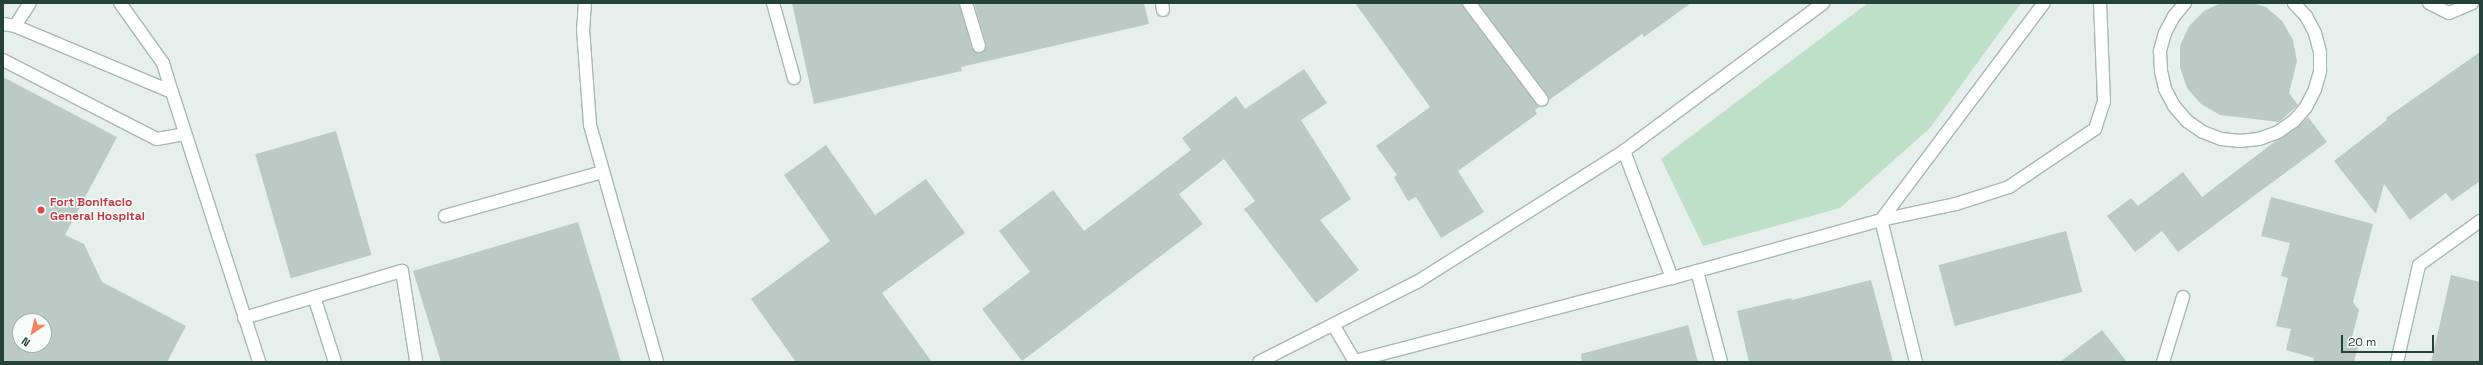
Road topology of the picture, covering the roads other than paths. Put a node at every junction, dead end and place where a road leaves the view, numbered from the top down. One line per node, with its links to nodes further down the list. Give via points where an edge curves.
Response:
1 (30, 3): 15 (street)
2 (120, 3): 19 (street, via 163,63)
3 (585, 3): 23 (street, via 583,29 590,125)
4 (773, 3): 18 (street)
5 (966, 3): 16 (street)
6 (1469, 3): 20 (street)
7 (1823, 3): 22 (street)
8 (2044, 3): 25 (street)
9 (2100, 3): 25 (street, via 2104,102 2095,129 2009,187 1956,204)
10 (2185, 3): 11 (street, via 2165,33 2160,51 2160,71 2165,89 2174,106 2192,125 2222,139 2240,141 2272,134 2294,121 2306,107 2315,90 2320,71 2320,52 2315,33 2306,16)
11 (2294, 3)
12 (2429, 3): 13 (street, via 2449,12)
13 (2472, 3)
14 (3, 24): 15 (street)
15 (15, 26): 19 (street)
16 (979, 46)
17 (3, 60): 21 (street, via 157,139)
18 (794, 78)
19 (172, 92): 21 (street)
20 (1542, 100)
21 (185, 134): 31 (street)
22 (1624, 151): 28 (street); 32 (street, via 1417,282)
23 (603, 172): 24 (street); 36 (street)
24 (445, 216)
25 (1881, 220): 27 (street); 40 (street)
26 (2480, 221): 42 (street, via 2419,265)
27 (1697, 271): 28 (street); 39 (street)
28 (1672, 278): 38 (street)
29 (2183, 296): 41 (street)
30 (314, 297): 31 (street); 33 (street, via 402,271); 35 (street)
31 (244, 318): 34 (street)
32 (1334, 326): 37 (street); 38 (street)
33 (416, 360)
34 (259, 362)
35 (335, 362)
36 (657, 362)
37 (1259, 362)
38 (1355, 362)
39 (1721, 362)
40 (1916, 362)
41 (2163, 362)
42 (2397, 362)

